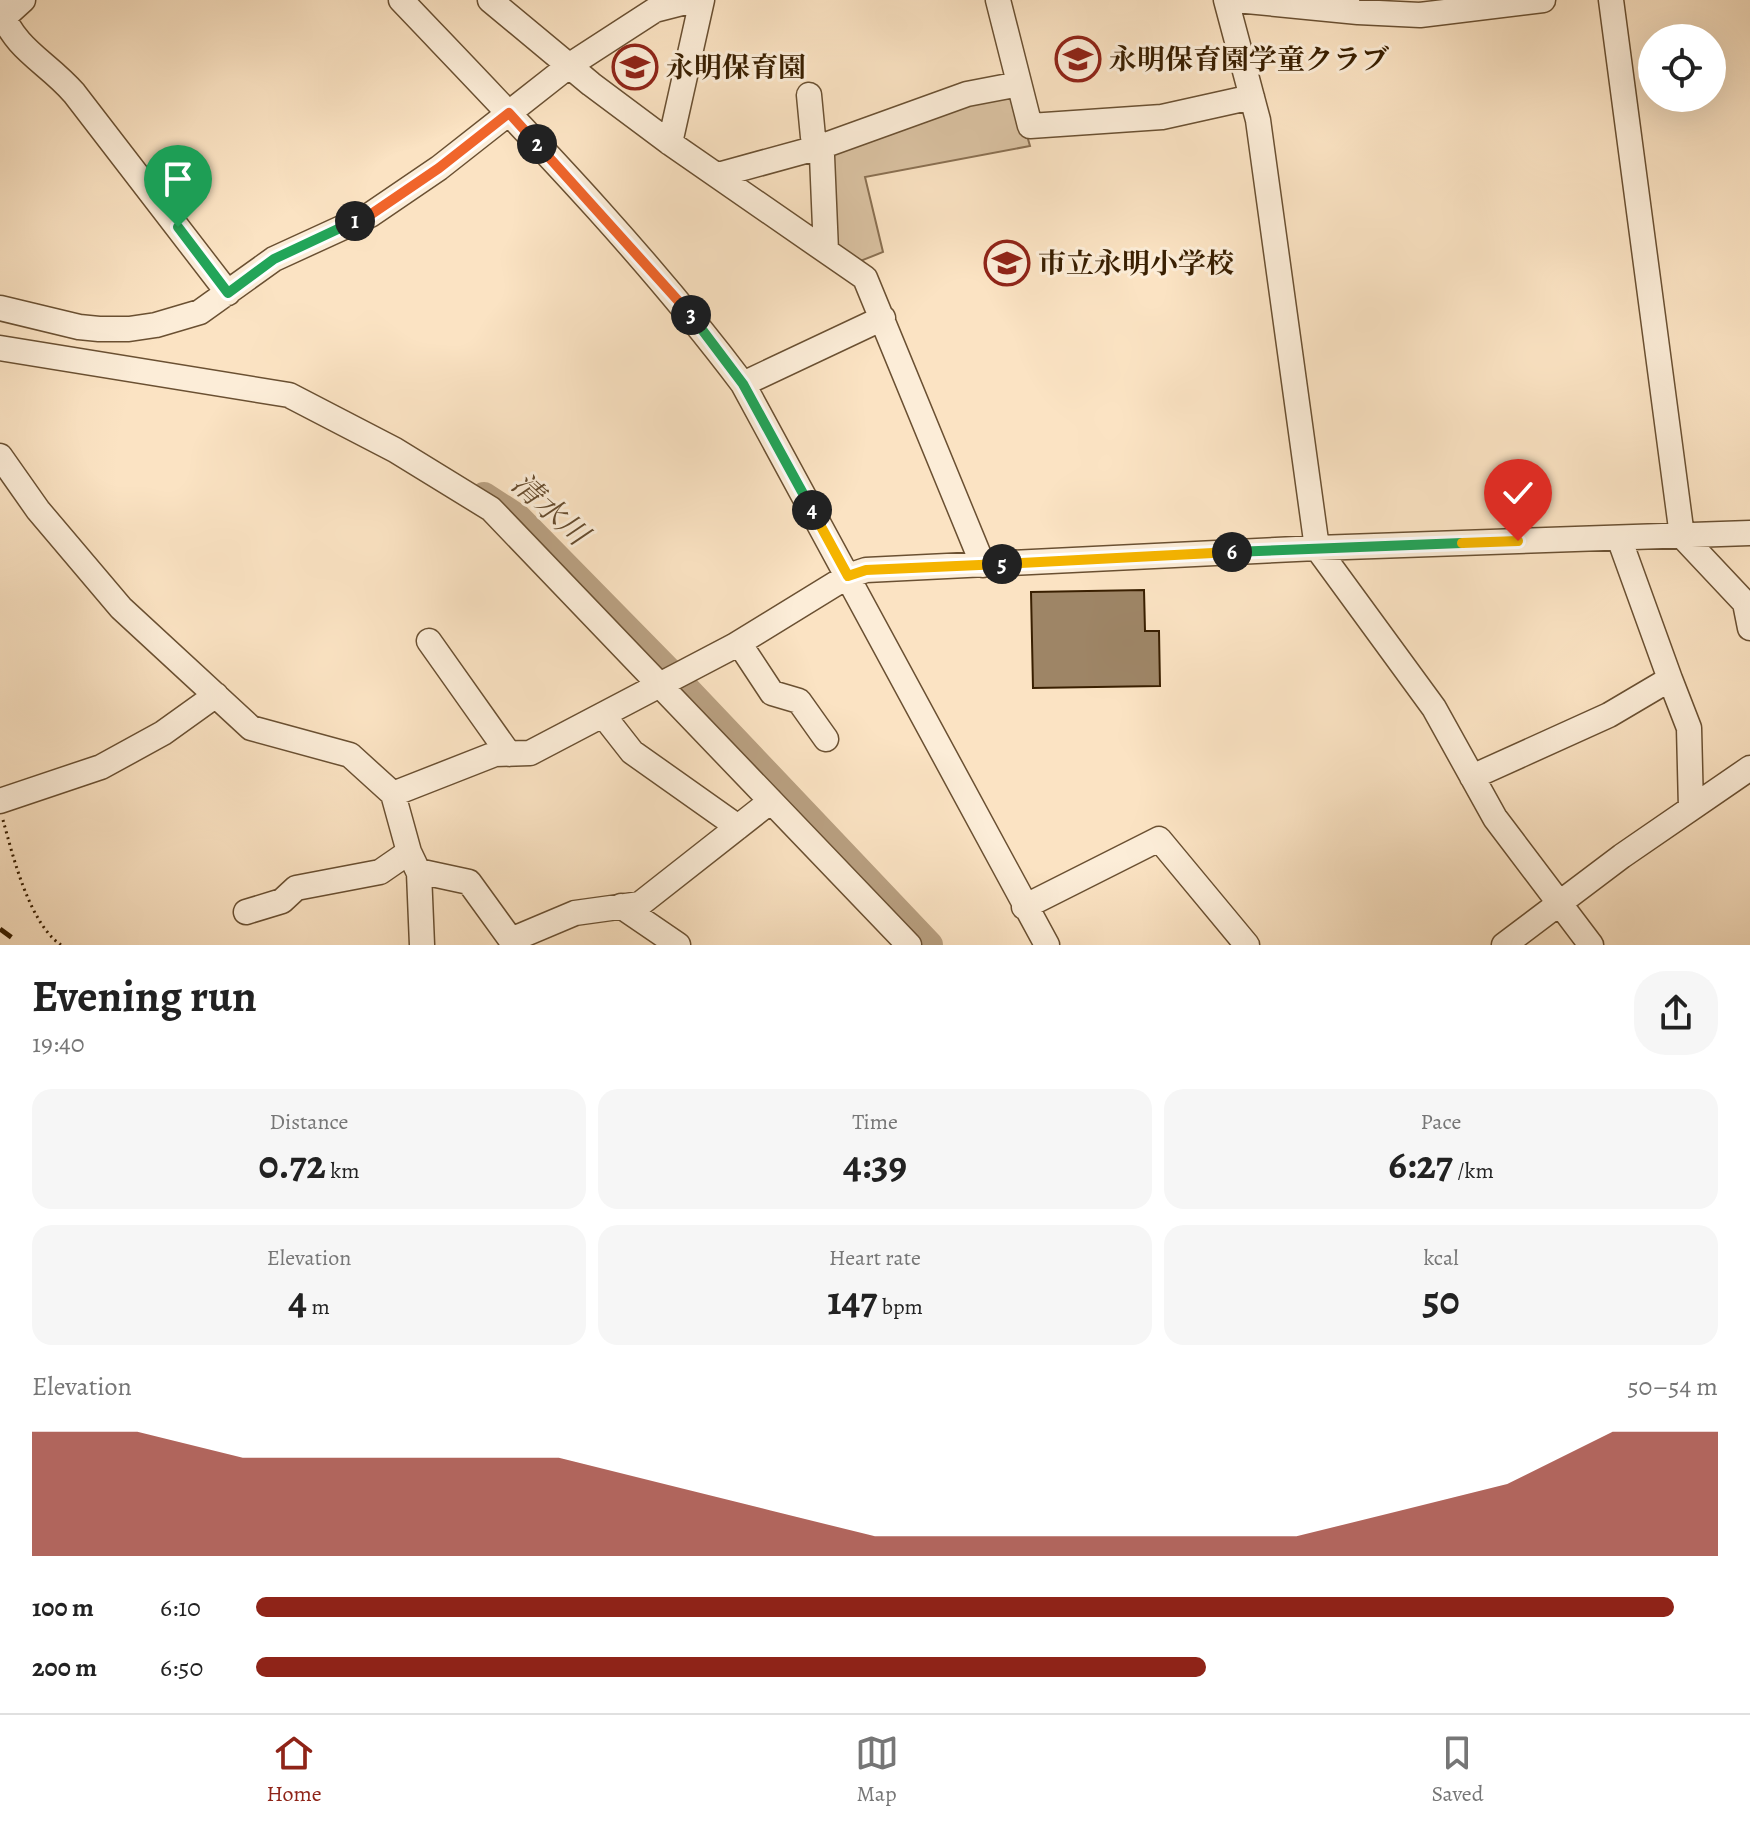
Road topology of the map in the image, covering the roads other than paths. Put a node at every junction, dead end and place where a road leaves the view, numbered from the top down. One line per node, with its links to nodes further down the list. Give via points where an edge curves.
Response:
1 (23, 0): 12 (street)
2 (401, 0): 17 (street)
3 (490, 0): 13 (street)
4 (694, 0): 13 (street, via 655,10)
5 (702, 0): 18 (street)
6 (998, 0): 14 (street)
7 (1226, 0): 16 (street)
8 (1236, 0): 11 (street, via 1420,15)
9 (1543, 0): 11 (street)
10 (1611, 0): 29 (street)
11 (1477, 4)
12 (1, 16): 22 (street, via 21,46 74,93)
13 (570, 65): 17 (street); 18 (street)
14 (1019, 84): 16 (street, via 1030,126 1162,117); 19 (street, via 967,94)
15 (809, 95): 19 (street, via 813,137)
16 (1252, 97): 31 (street)
17 (507, 115): 22 (street, via 370,215 274,259); 26 (street, via 687,310)
18 (670, 143): 20 (street)
19 (820, 147): 20 (street); 21 (street)
20 (718, 175): 21 (street)
21 (826, 251): 24 (street, via 865,278)
22 (228, 293): 23 (street, via 187,318 129,329 79,327)
23 (0, 308)
24 (883, 318): 26 (street); 32 (street)
25 (0, 348): 38 (street, via 289,395 395,450 491,509)
26 (743, 384): 33 (street)
27 (0, 456): 39 (street, via 121,608)
28 (1750, 533): 29 (street)
29 (1682, 536): 30 (street); 34 (street, via 1745,603)
30 (1619, 538): 31 (street); 37 (street)
31 (1317, 548): 32 (street); 44 (street, via 1434,708)
32 (983, 565): 33 (street, via 866,570)
33 (848, 576): 36 (street); 53 (street)
34 (1750, 628)
35 (429, 641): 42 (street)
36 (739, 643): 38 (street); 41 (street, via 772,693 799,701)
37 (1670, 679): 44 (street, via 1609,715); 48 (street, via 1689,728)
38 (661, 685): 40 (street); 47 (street)
39 (216, 695): 45 (street, via 251,728 350,755); 46 (street, via 163,733 101,767)
40 (603, 715): 42 (street, via 530,753); 49 (street, via 632,752)
41 (826, 739)
42 (509, 754): 45 (street, via 495,754)
43 (1750, 768): 48 (street)
44 (1472, 777): 51 (street, via 1495,818)
45 (393, 794): 50 (street)
46 (0, 801)
47 (771, 801): 49 (street); 57 (street)
48 (1691, 808): 51 (street)
49 (738, 827): 52 (street, via 640,904)
50 (414, 862): 52 (street, via 469,882 511,940 575,913); 54 (street, via 296,888 282,901); 55 (street)
51 (1559, 904): 60 (street); 61 (street)
52 (621, 906): 56 (street)
53 (1024, 907): 58 (street); 59 (street, via 1159,839)
54 (246, 912)
55 (422, 945)
56 (678, 945)
57 (909, 945)
58 (1047, 945)
59 (1247, 945)
60 (1504, 945)
61 (1591, 945)

